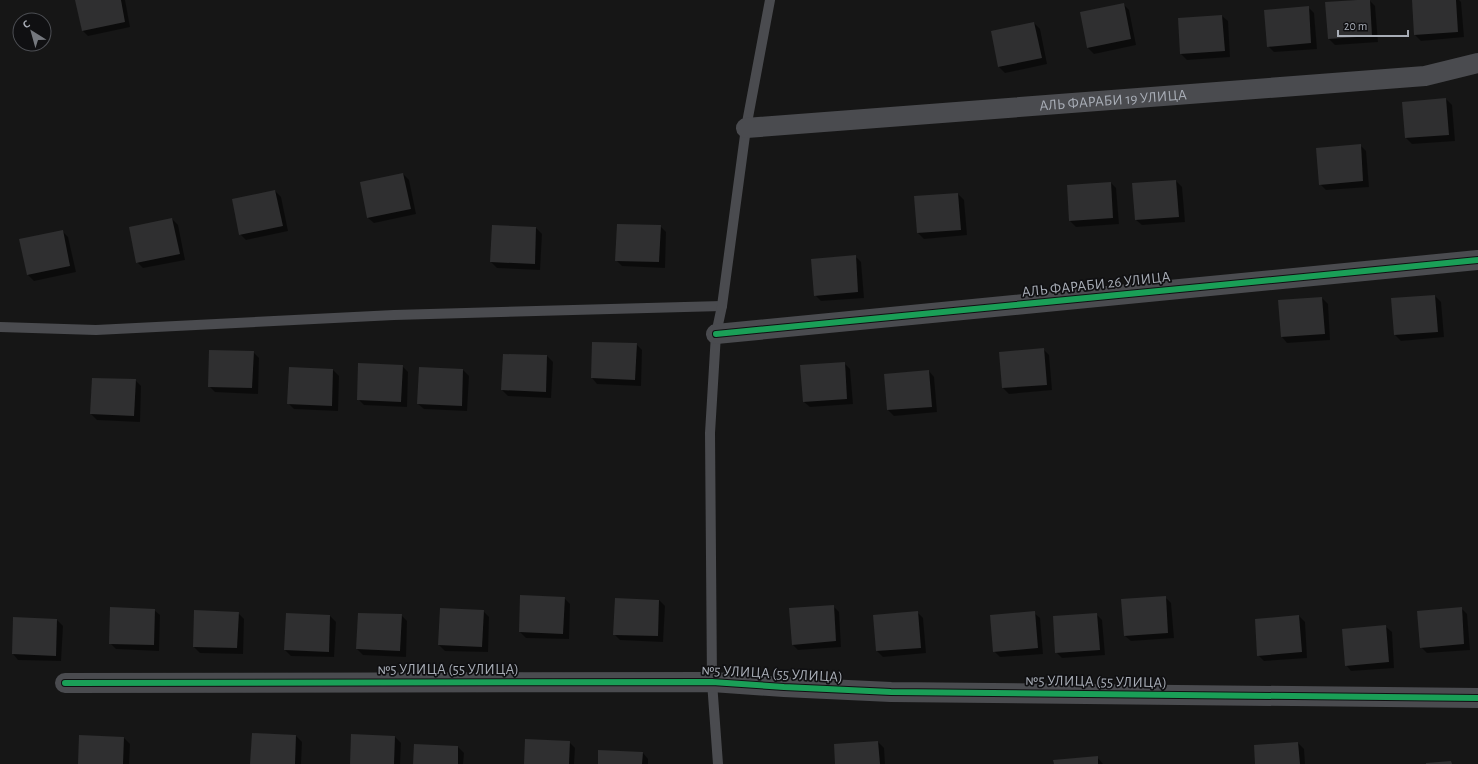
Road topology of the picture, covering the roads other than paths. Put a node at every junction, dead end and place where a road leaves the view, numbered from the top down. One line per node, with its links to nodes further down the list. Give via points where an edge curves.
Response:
1 (770, 0): 3 (lane)
2 (1478, 63): 3 (street, АЛЬ ФАРАБИ 19 УЛИЦА, via 1425,76)
3 (746, 128): 5 (lane)
4 (1478, 260): 7 (street, АЛЬ ФАРАБИ 26 УЛИЦА)
5 (722, 306): 6 (lane, via 394,315 96,330); 7 (lane)
6 (0, 327)
7 (716, 334): 8 (lane, via 710,433)
8 (712, 682): 9 (street, №5 УЛИЦА (55 УЛИЦА)); 10 (street, №5 УЛИЦА (55 УЛИЦА), via 891,692); 11 (lane)
9 (65, 683)
10 (1478, 698)
11 (718, 764)

